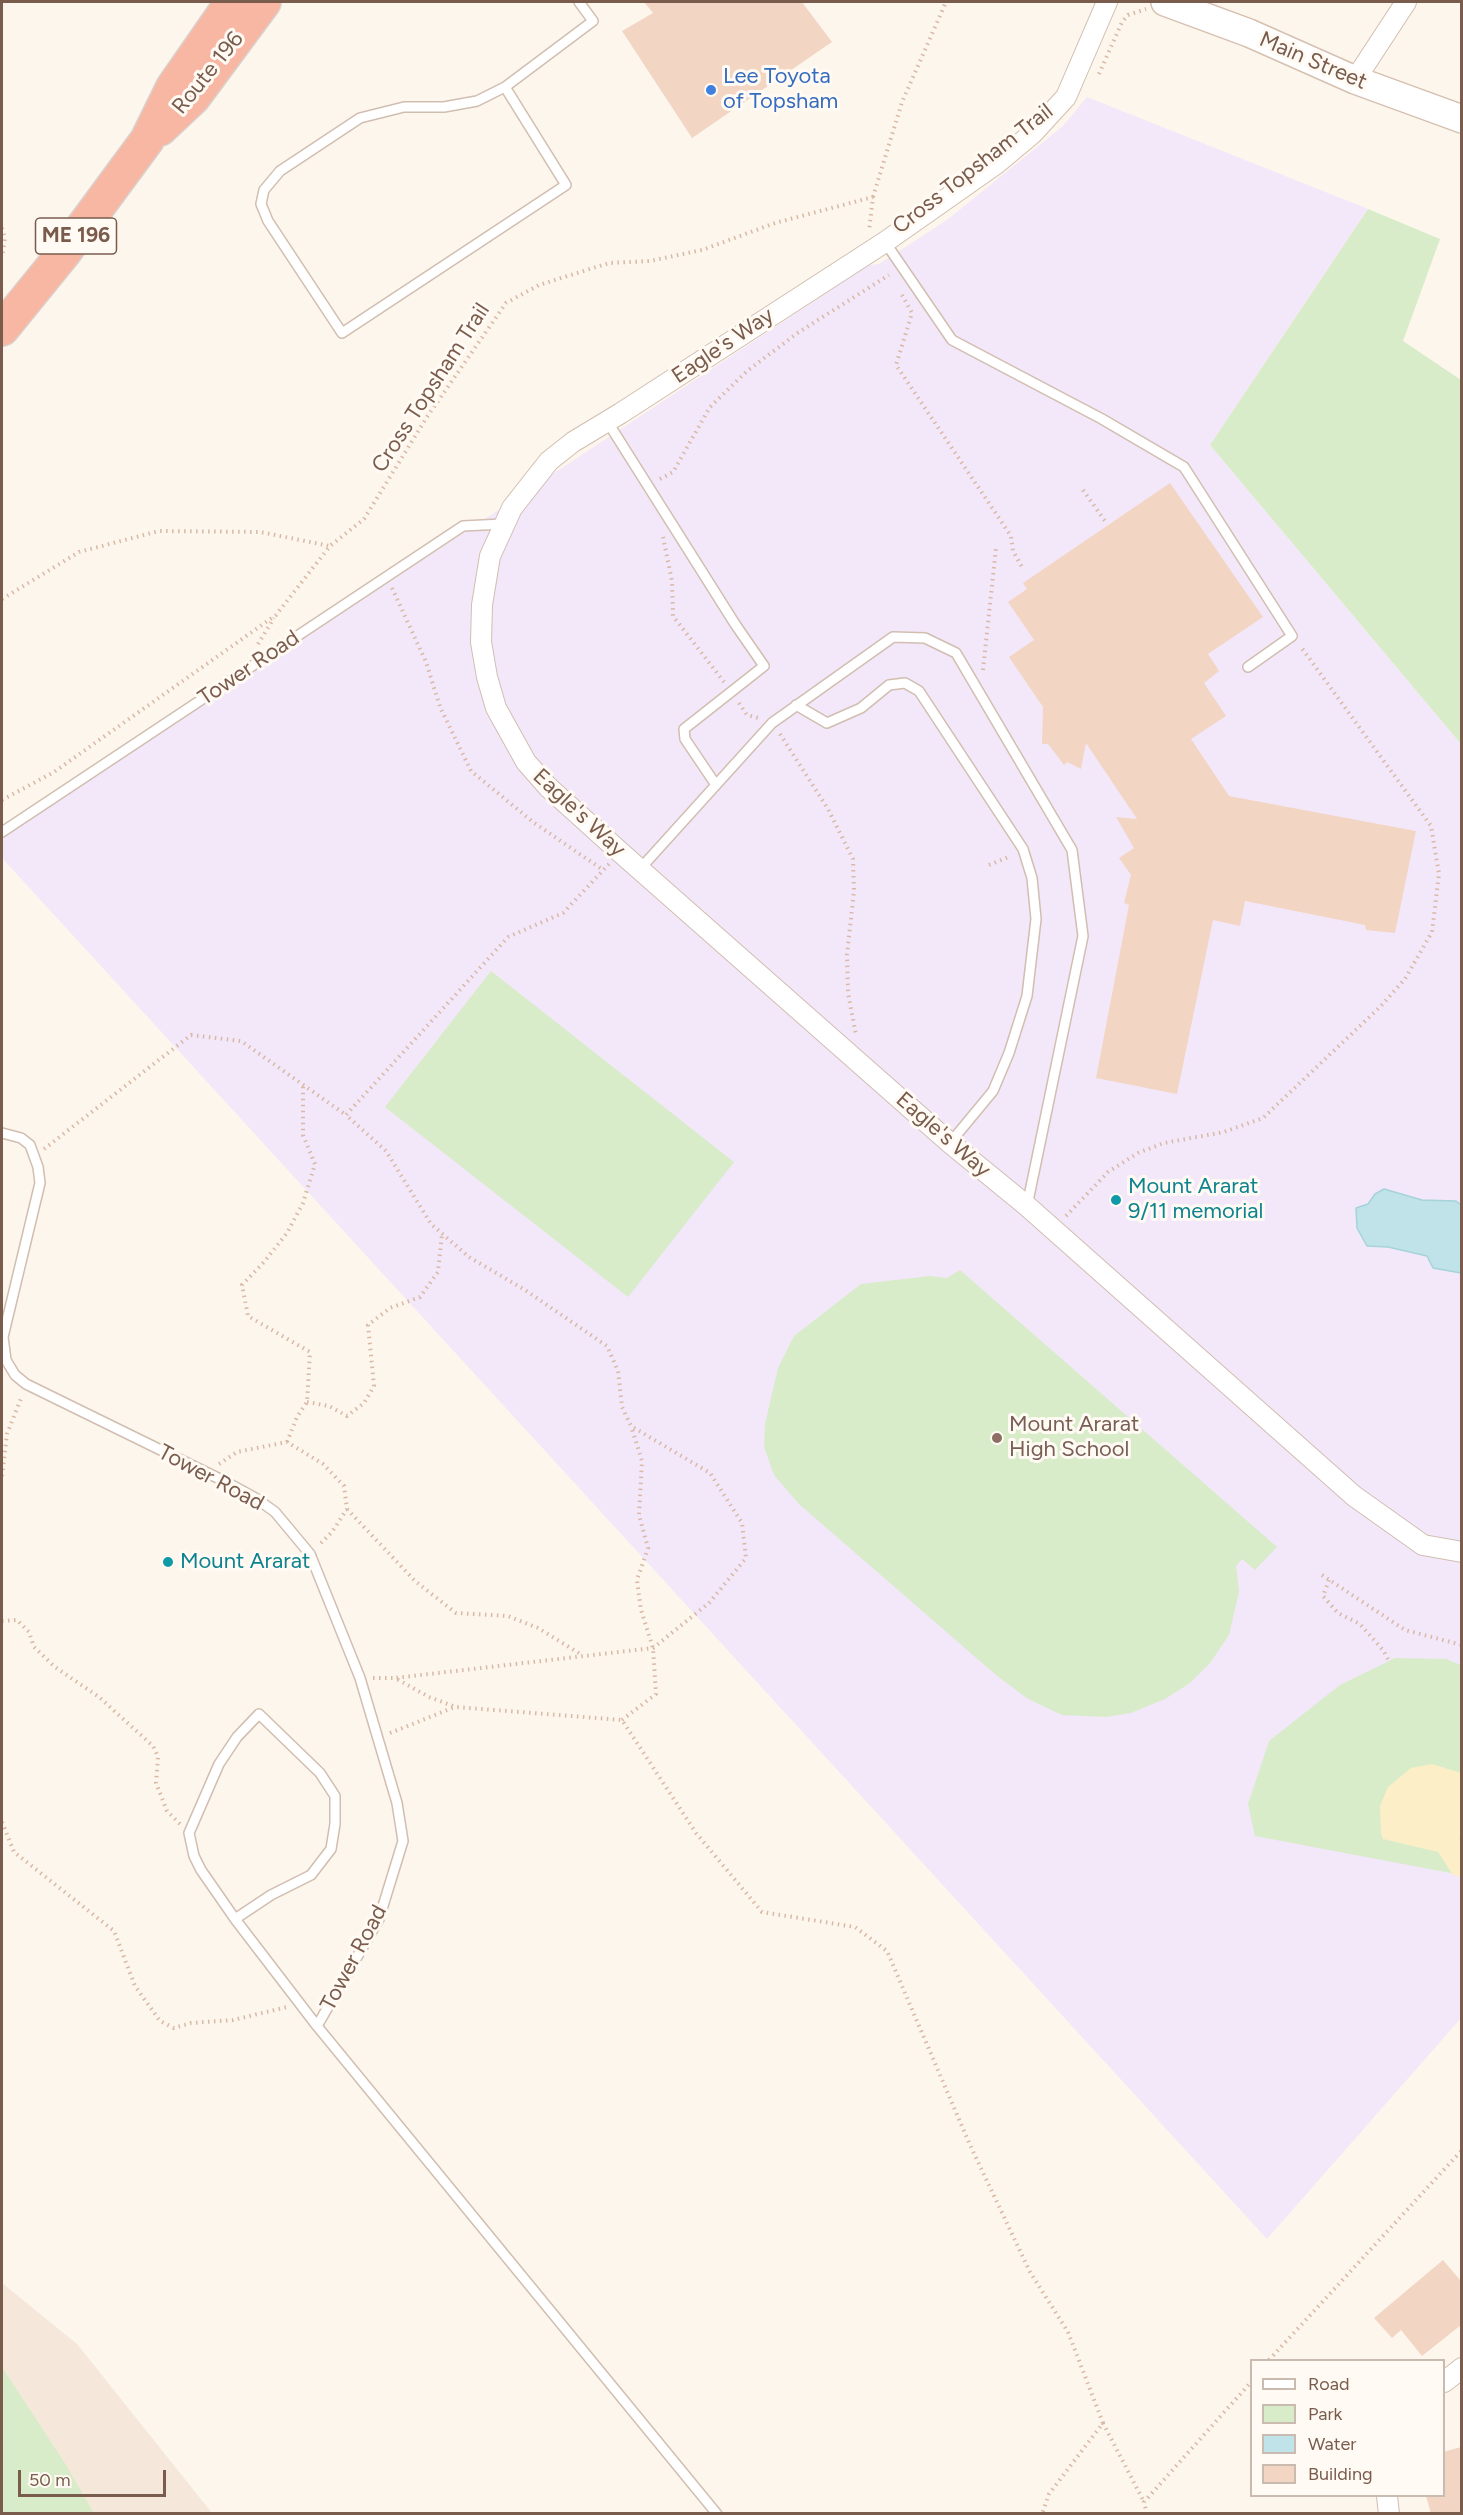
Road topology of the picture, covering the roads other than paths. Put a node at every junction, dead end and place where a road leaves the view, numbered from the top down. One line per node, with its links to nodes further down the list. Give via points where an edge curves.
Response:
1 (232, 2): 10 (highway, Route 196 / ME 196, via 173,87)
2 (264, 2): 10 (highway, Route 196 / ME 196, via 194,98)
3 (579, 2): 8 (lane, via 593,21)
4 (1107, 2): 11 (street, Eagle's Way, via 1077,76 1051,116 996,164)
5 (1165, 2): 7 (main road, Main Street, via 1249,33)
6 (1406, 2): 7 (street)
7 (1355, 80): 9 (main road, Main Street)
8 (506, 87): 8 (lane, via 477,101 444,107 404,107 360,118 280,171 264,190 261,204 268,221 342,333 566,185)
9 (1461, 119)
10 (147, 140): 12 (highway, Route 196 / ME 196)
11 (883, 248): 13 (street, Eagle's Way); 15 (lane, via 952,340 1184,467 1292,636)
12 (2, 329)
13 (607, 421): 14 (street, Eagle's Way, via 549,461); 17 (lane, via 764,666 684,729 685,739)
14 (503, 524): 18 (lane, Tower Road, via 463,526); 19 (street, Eagle's Way, via 489,556 482,605 481,642 496,708 526,762 548,787)
15 (1248, 667)
16 (796, 705): 17 (lane, via 772,723); 21 (lane, via 828,723 861,708 889,685 905,683 919,691 1023,849 1032,878 1036,919 1027,996 993,1091); 22 (lane, via 893,637 925,638 956,653 1072,850 1083,936)
17 (716, 785): 19 (lane)
18 (2, 832)
19 (640, 869): 21 (street, Eagle's Way)
20 (2, 1133): 25 (lane, Tower Road, via 30,1145 40,1183 3,1337 6,1360 15,1375 26,1384 257,1498 275,1512 310,1554 360,1678 397,1803 403,1841 379,1919)
21 (950, 1143): 22 (street, Eagle's Way)
22 (1027, 1206): 23 (street, Eagle's Way, via 1354,1496 1423,1545)
23 (1461, 1552)
24 (235, 1919): 24 (lane, via 271,1894 311,1875 332,1849 336,1824 335,1796 320,1773 259,1714 219,1764 189,1833 201,1870); 25 (lane)
25 (317, 2026): 29 (lane)
26 (1461, 2368): 27 (street)
27 (1445, 2380)
28 (1387, 2497): 30 (street)
29 (717, 2514)
30 (1389, 2514)

